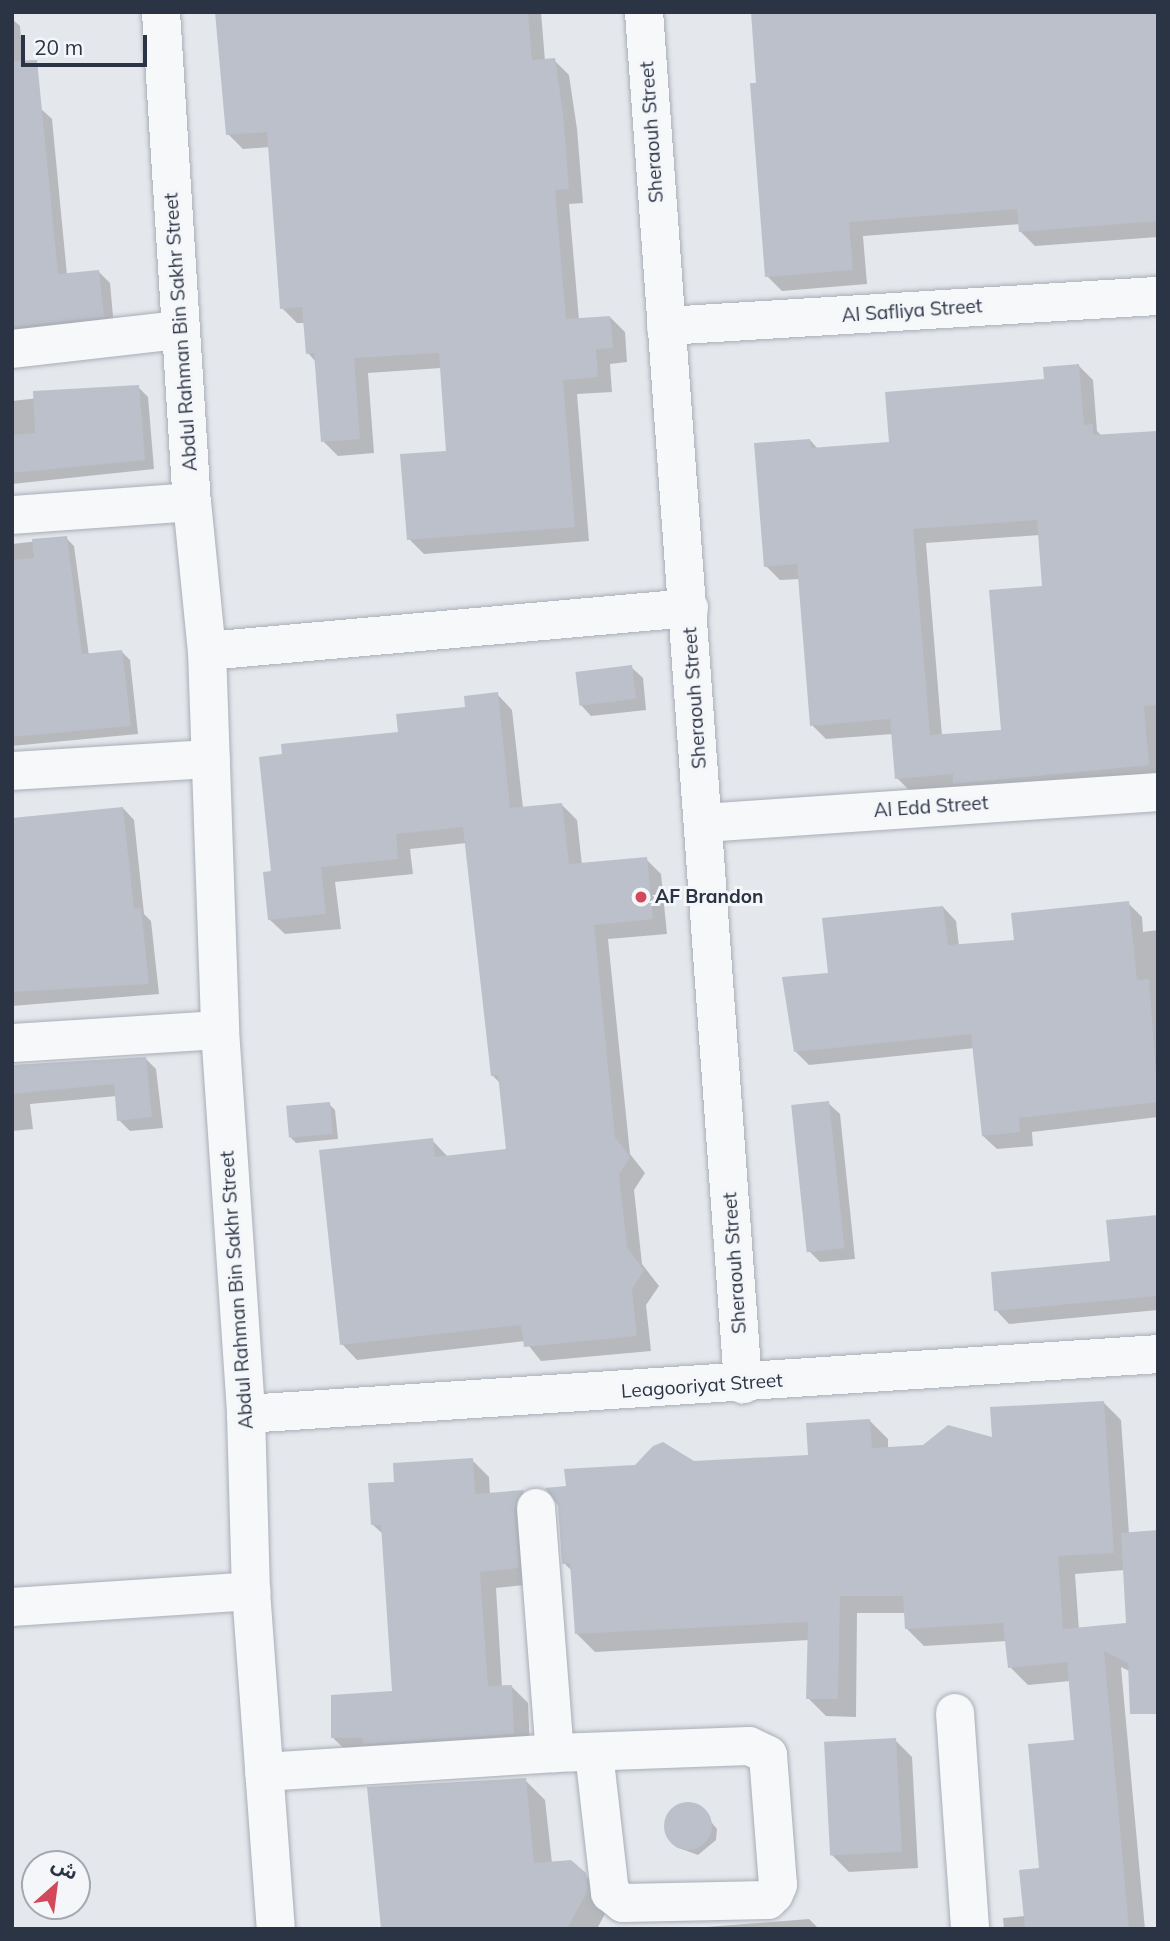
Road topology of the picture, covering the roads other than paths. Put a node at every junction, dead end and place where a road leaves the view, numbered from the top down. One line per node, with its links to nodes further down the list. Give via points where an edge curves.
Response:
1 (161, 12): 5 (street, Abdul Rahman Bin Sakhr Street)
2 (644, 12): 4 (street, Sheraouh Street)
3 (1158, 296): 4 (street, Al Safliya Street)
4 (666, 326): 9 (street, Sheraouh Street)
5 (180, 330): 6 (street); 7 (street, Abdul Rahman Bin Sakhr Street)
6 (12, 349)
7 (192, 502): 8 (street); 10 (street, Abdul Rahman Bin Sakhr Street)
8 (12, 515)
9 (689, 608): 10 (street); 14 (street, Sheraouh Street)
10 (207, 651): 11 (street, Abdul Rahman Bin Sakhr Street)
11 (211, 759): 12 (street); 15 (street, Abdul Rahman Bin Sakhr Street)
12 (12, 771)
13 (1158, 792): 14 (street, Al Edd Street)
14 (704, 823): 18 (street, Sheraouh Street)
15 (220, 1030): 16 (street); 19 (street, Abdul Rahman Bin Sakhr Street)
16 (12, 1043)
17 (1158, 1354): 18 (street, Leagooriyat Street)
18 (743, 1384): 19 (street, Leagooriyat Street)
19 (246, 1414): 21 (street, Abdul Rahman Bin Sakhr Street)
20 (536, 1508): 25 (street)
21 (251, 1591): 22 (street); 26 (street, Abdul Rahman Bin Sakhr Street)
22 (12, 1607)
23 (955, 1713): 28 (street)
24 (594, 1752): 24 (street, via 749,1746 768,1755 778,1885 774,1894 768,1900 623,1903 610,1893); 25 (street)
25 (555, 1753): 26 (street)
26 (264, 1772): 27 (street, Abdul Rahman Bin Sakhr Street)
27 (276, 1929)
28 (970, 1929)

